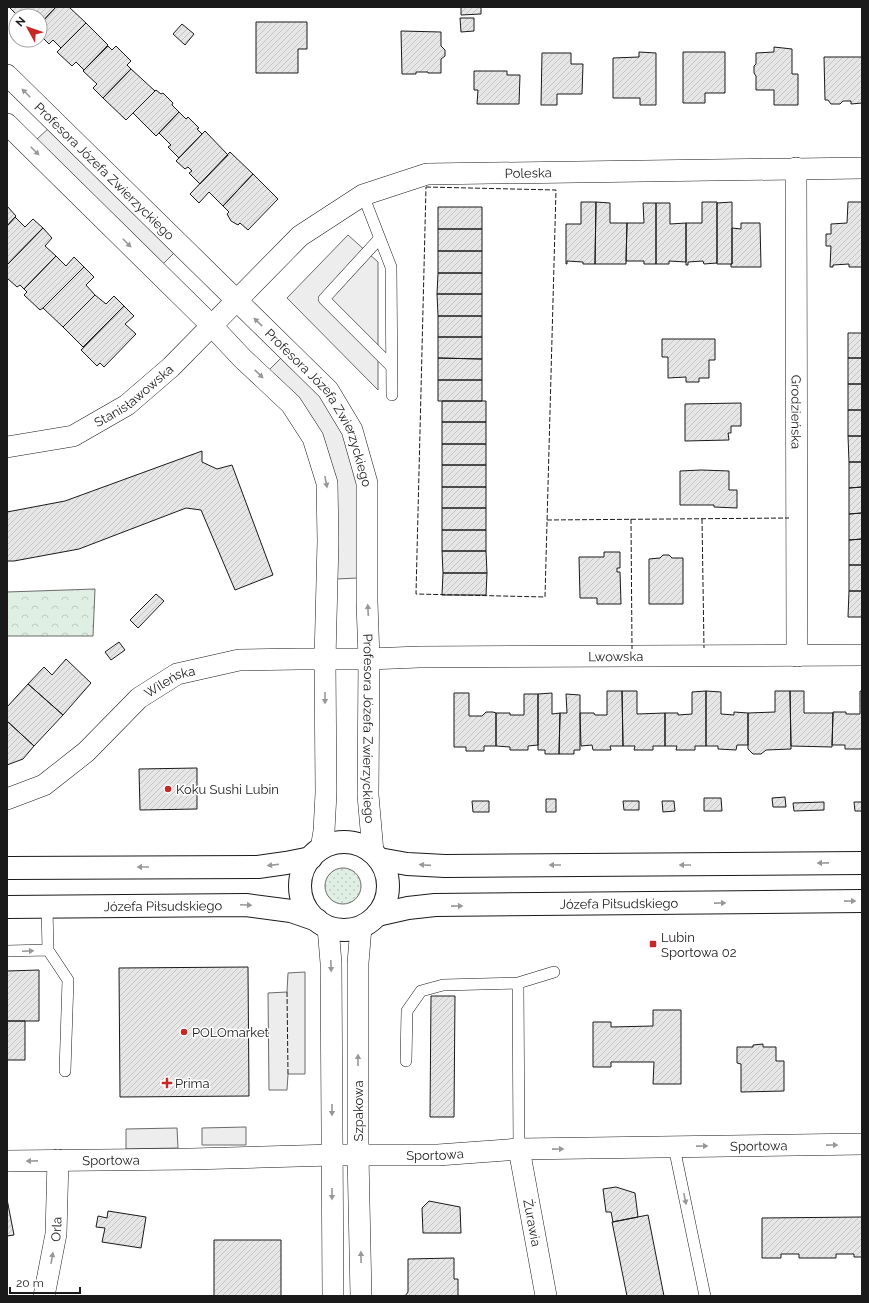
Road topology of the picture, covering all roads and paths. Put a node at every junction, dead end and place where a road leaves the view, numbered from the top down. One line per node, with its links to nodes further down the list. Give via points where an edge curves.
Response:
1 (7, 75): 7 (street, Profesora Józefa Zwierzyckiego, one-way to 1)
2 (7, 124): 8 (street, Profesora Józefa Zwierzyckiego, one-way to 8)
3 (796, 168): 4 (street, Poleska); 5 (street, Poleska, via 427,174); 13 (street, Grodzieńska)
4 (862, 168)
5 (363, 195): 6 (lane); 7 (street, Poleska, via 300,236)
6 (379, 239): 9 (lane, via 391,267); 9 (lane, via 324,298)
7 (236, 300): 8 (street, Stanisławowska); 15 (street, Profesora Józefa Zwierzyckiego, one-way to 7, via 366,483 352,430 328,390)
8 (212, 326): 11 (street, Stanisławowska, via 171,367 127,405 73,436); 14 (street, Profesora Józefa Zwierzyckiego, one-way to 14, via 290,404 313,438 327,483)
9 (392, 367): 10 (lane)
10 (392, 395)
11 (7, 447)
12 (862, 655): 13 (street, Lwowska)
13 (797, 656): 15 (street, Lwowska)
14 (325, 659): 15 (street, Wileńska); 16 (street, Wileńska, via 239,660 177,674 139,698 86,752 44,785); 17 (street, Profesora Józefa Zwierzyckiego, one-way to 17, via 326,793 324,831)
15 (369, 659): 18 (street, Profesora Józefa Zwierzyckiego, via 368,795)
16 (7, 799)
17 (316, 853): 18 (street, via 334,844 348,842 361,845); 20 (street, one-way to 20, via 286,864 258,867); 25 (street, via 304,869 302,897 307,910)
18 (376, 856): 19 (street, one-way to 18, via 445,866 407,864); 24 (street, via 386,873 388,888 385,902)
19 (862, 863)
20 (7, 868)
21 (862, 901): 24 (street, Józefa Piłsudskiego, one-way to 21, via 408,908 435,905)
22 (7, 907): 23 (street, Józefa Piłsudskiego)
23 (47, 907): 25 (street, Józefa Piłsudskiego, one-way to 25, via 246,905 291,911); 26 (lane)
24 (369, 921): 25 (street, via 350,930 339,930); 36 (street, Szpakowa, one-way to 24, via 358,963)
25 (322, 923): 35 (street, Szpakowa, one-way to 35, via 331,963)
26 (48, 950): 27 (lane, one-way to 26); 31 (lane, via 68,980)
27 (7, 951)
28 (554, 972): 29 (lane)
29 (518, 983): 30 (lane, via 443,985 421,991 407,1011); 34 (lane)
30 (406, 1061)
31 (65, 1071)
32 (862, 1144): 33 (street, Sportowa, one-way to 32)
33 (674, 1147): 34 (street, Sportowa, one-way to 33); 43 (lane, one-way to 43)
34 (519, 1149): 36 (street, Sportowa, via 438,1155); 42 (street, Żurawia)
35 (333, 1155): 36 (street, Sportowa); 37 (street, Sportowa); 40 (street, Szpakowa, one-way to 40)
36 (358, 1155): 41 (street, Szpakowa, one-way to 36)
37 (58, 1160): 38 (street, Sportowa, one-way to 38); 39 (street, Orla, one-way to 37, via 56,1234)
38 (7, 1161)
39 (44, 1296)
40 (333, 1296)
41 (361, 1296)
42 (546, 1296)
43 (705, 1296)

